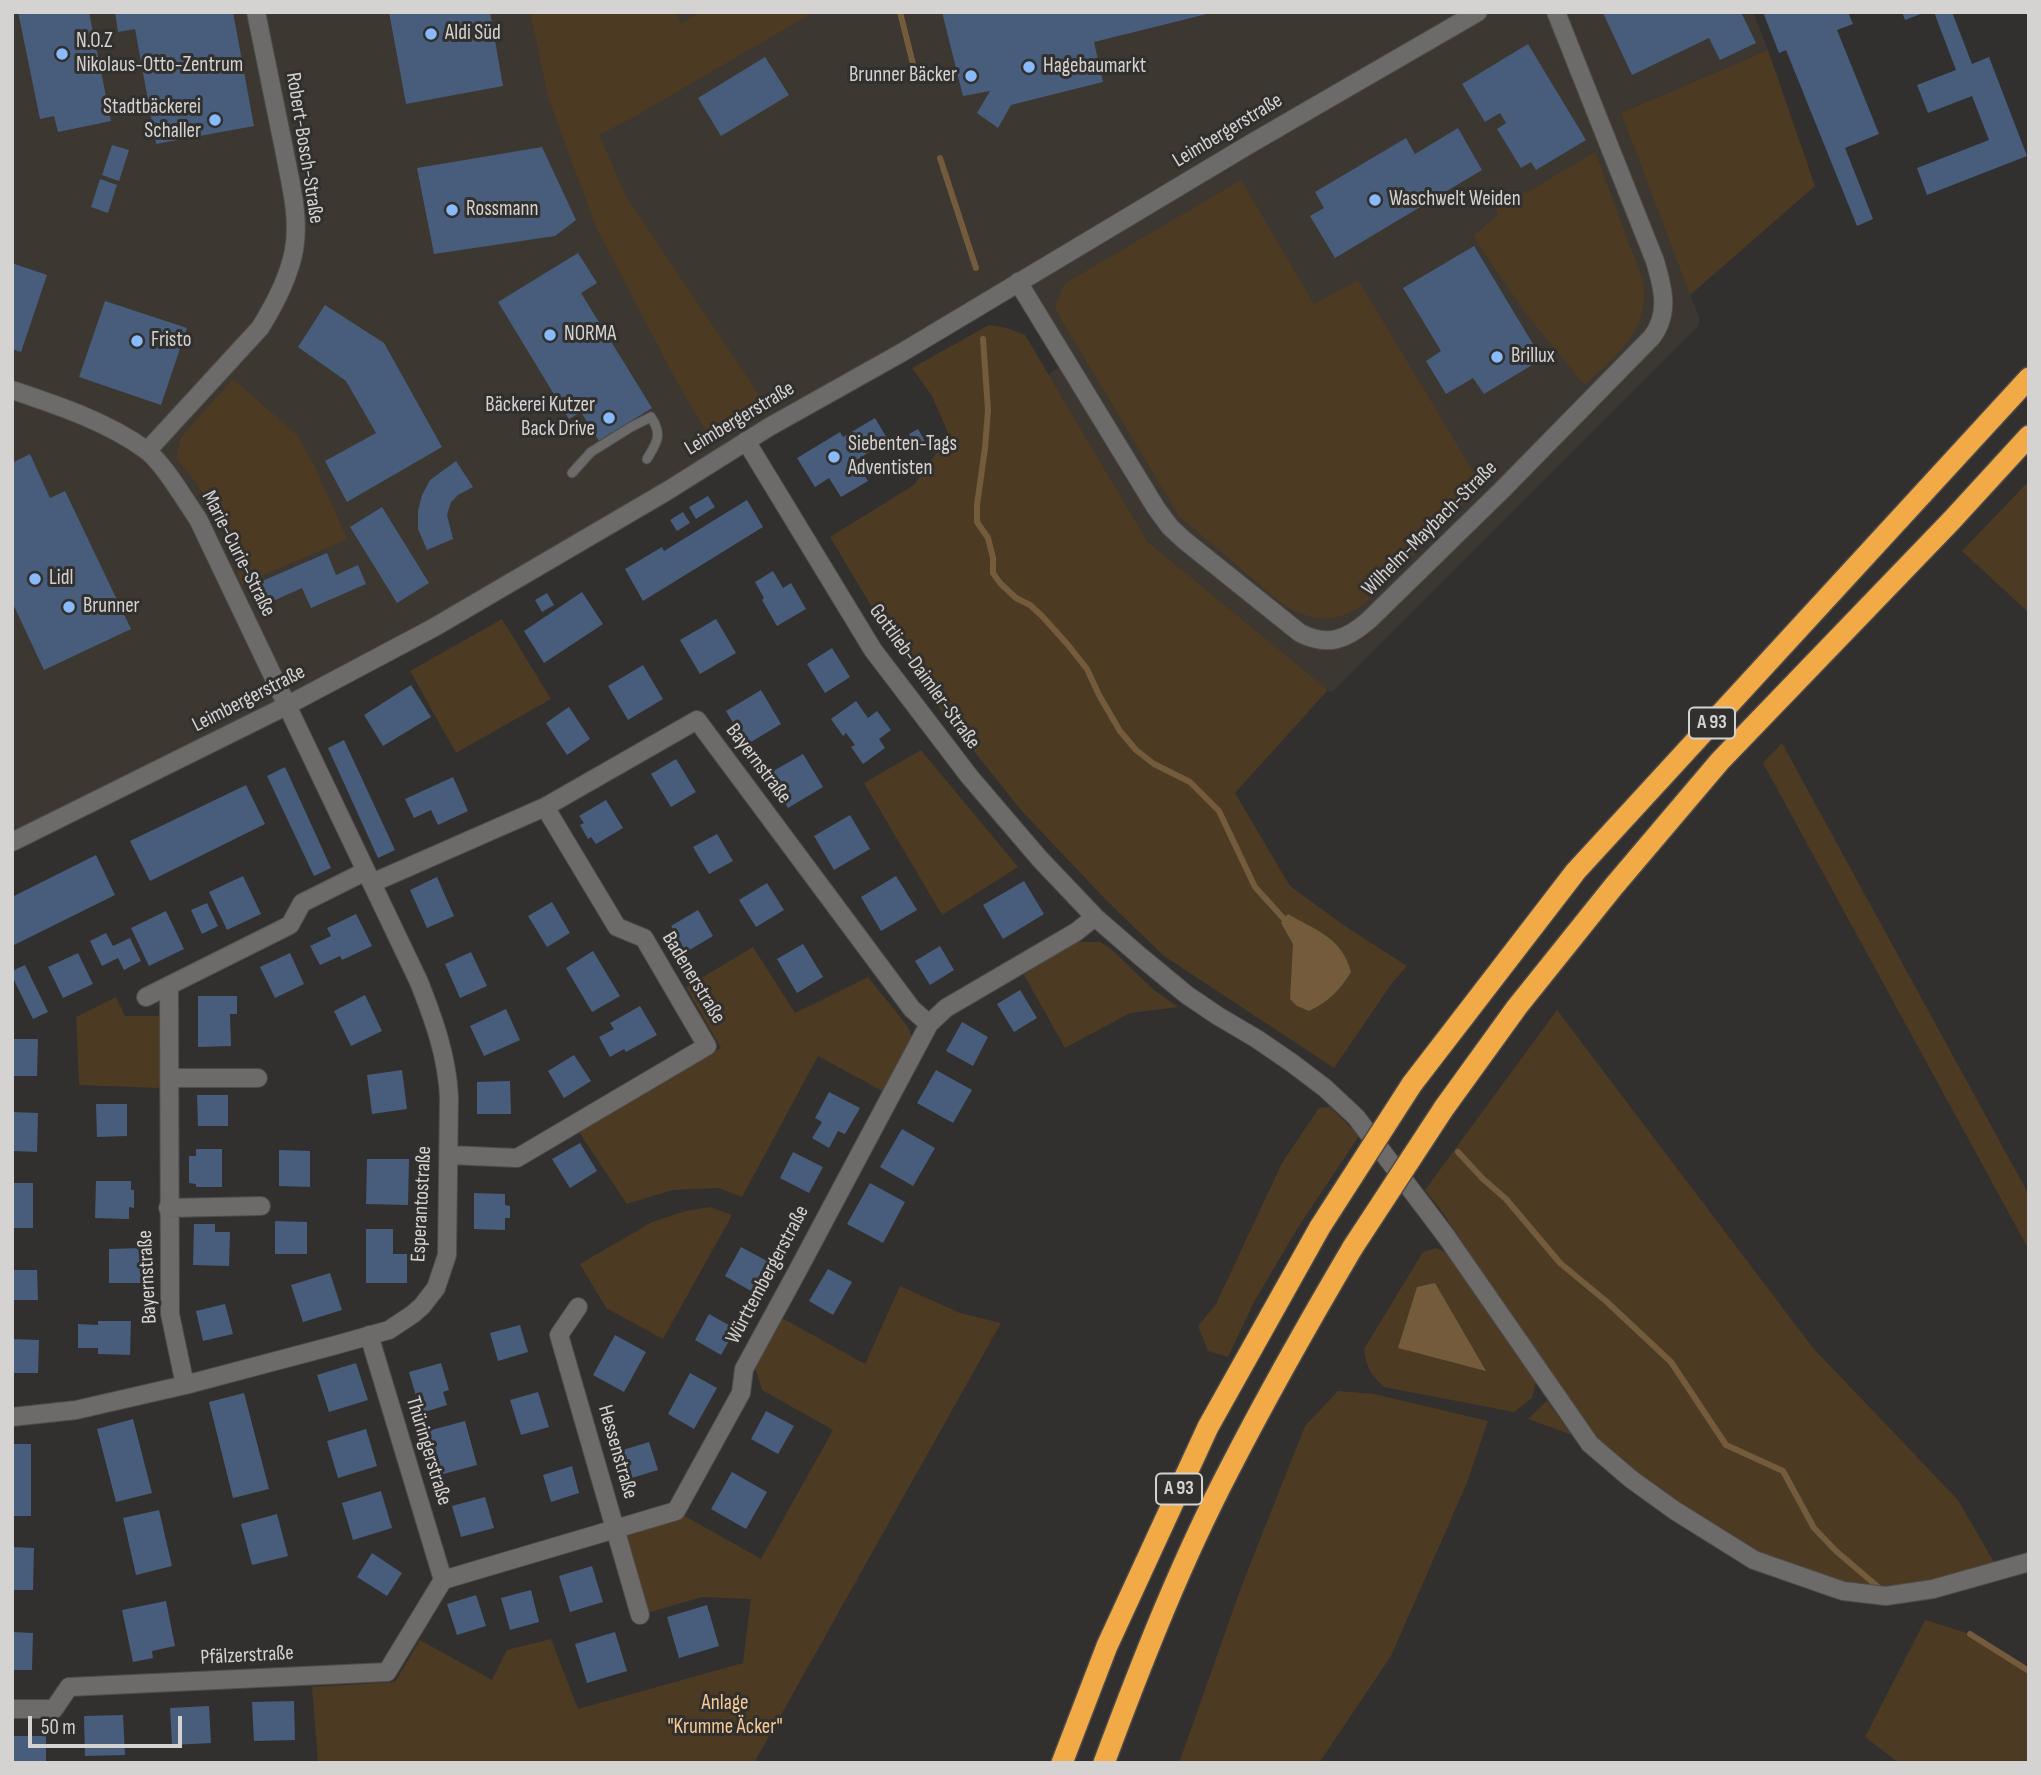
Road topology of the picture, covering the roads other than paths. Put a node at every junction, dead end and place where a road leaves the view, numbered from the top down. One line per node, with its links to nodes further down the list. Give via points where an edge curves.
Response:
1 (256, 12): 9 (street, Robert-Bosch-Straße, via 295,212 291,264 260,328)
2 (1478, 12): 4 (street, Leimbergerstraße)
3 (1556, 12): 4 (street, Wilhelm-Maybach-Straße, via 1661,282 1664,301 1658,329 1503,489 1369,621 1346,637 1320,640 1295,630 1170,527)
4 (1018, 282): 8 (street, Leimbergerstraße)
5 (2029, 378): 34 (highway, A 93, bridge, via 1576,871 1412,1084 1320,1227 1208,1427 1107,1646)
6 (12, 390): 9 (street, Marie-Curie-Straße, via 66,408)
7 (2029, 436): 35 (highway, A 93, bridge, via 1720,761 1525,997 1444,1108 1353,1247 1228,1471 1148,1646)
8 (746, 441): 12 (street, Leimbergerstraße, via 444,622); 16 (street, Gottlieb-Daimler-Straße, via 902,690 1004,818)
9 (147, 451): 12 (street, Marie-Curie-Straße, via 198,519)
10 (647, 459): 11 (lane, via 658,433 651,417 591,452)
11 (572, 472)
12 (288, 705): 14 (street, Leimbergerstraße); 15 (street, Esperantostraße)
13 (544, 807): 15 (street, Bayernstraße); 19 (street, Bayernstraße, via 697,720 912,1010); 22 (street, Badenerstraße, via 617,927 644,938 707,1046 517,1158)
14 (12, 842)
15 (369, 877): 17 (street, Bayernstraße, via 302,903 290,925); 22 (street, Esperantostraße, via 439,1034 448,1073)
16 (1095, 917): 19 (street, Württembergerstraße, via 946,1008); 30 (street, Gottlieb-Daimler-Straße, via 1187,995 1292,1063 1356,1117 1446,1236 1590,1444 1674,1510 1754,1560 1843,1591 1886,1596 1933,1589)
17 (169, 986): 18 (street, Bayernstraße); 20 (street, Bayernstraße)
18 (146, 998)
19 (929, 1024): 29 (street, Württembergerstraße, via 744,1369 741,1393 676,1511)
20 (169, 1078): 21 (street); 24 (street, Bayernstraße)
21 (258, 1078)
22 (449, 1155): 26 (street, Esperantostraße, via 447,1255 436,1288 401,1323)
23 (261, 1206): 24 (street, Bayernstraße)
24 (168, 1208): 27 (street, Bayernstraße, via 170,1314)
25 (578, 1307): 29 (street, Hessenstraße, via 559,1335)
26 (369, 1335): 27 (street, Esperantostraße); 31 (street, Thüringerstraße)
27 (185, 1385): 28 (street, Esperantostraße, via 76,1409)
28 (12, 1417)
29 (616, 1528): 31 (street, Württembergerstraße); 32 (street, Hessenstraße)
30 (2029, 1562)
31 (443, 1580): 33 (street, Pfälzerstraße, via 387,1672 69,1687 54,1709)
32 (640, 1615)
33 (12, 1709)
34 (1062, 1763)
35 (1104, 1763)

